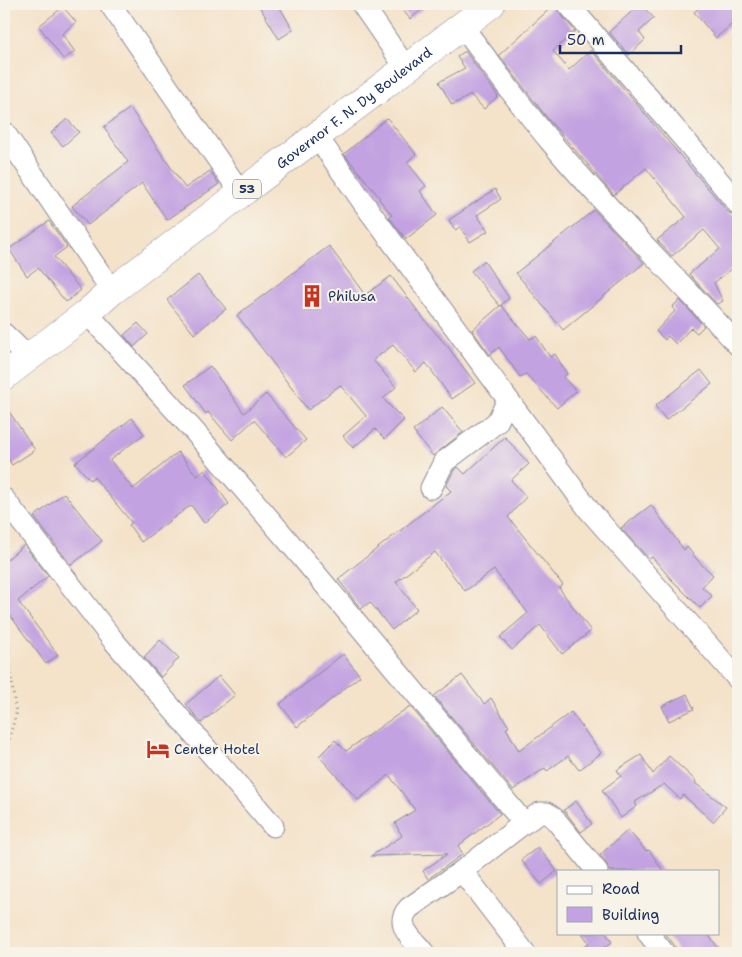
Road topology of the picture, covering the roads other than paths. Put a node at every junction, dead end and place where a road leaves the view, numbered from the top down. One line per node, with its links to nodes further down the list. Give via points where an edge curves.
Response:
1 (110, 4): 9 (street)
2 (362, 4): 6 (street)
3 (491, 4): 5 (highway, Governor F. N. Dy Boulevard / 53)
4 (568, 4): 10 (street)
5 (462, 26): 6 (highway, Governor F. N. Dy Boulevard / 53); 14 (street, via 549,140)
6 (406, 68): 8 (highway, Governor F. N. Dy Boulevard / 53)
7 (4, 132): 11 (street)
8 (316, 135): 9 (highway, Governor F. N. Dy Boulevard / 53); 17 (street)
9 (241, 194): 11 (highway, Governor F. N. Dy Boulevard / 53)
10 (738, 204)
11 (112, 290): 12 (highway, Governor F. N. Dy Boulevard / 53)
12 (88, 313): 15 (highway, Governor F. N. Dy Boulevard / 53); 21 (street, via 300,555)
13 (4, 334): 15 (street)
14 (738, 345)
15 (28, 357): 16 (highway, Governor F. N. Dy Boulevard / 53)
16 (4, 376)
17 (508, 400): 18 (street, via 497,422 444,462); 20 (street, via 589,510)
18 (431, 488)
19 (4, 499): 22 (street, via 113,640)
20 (738, 679)
21 (524, 822): 23 (street, via 540,812 551,815); 24 (street)
22 (273, 826)
23 (596, 870)
24 (462, 871): 26 (street, via 404,913 404,928); 27 (street)
25 (649, 934): 28 (street)
26 (424, 953)
27 (525, 953)
28 (664, 953)

